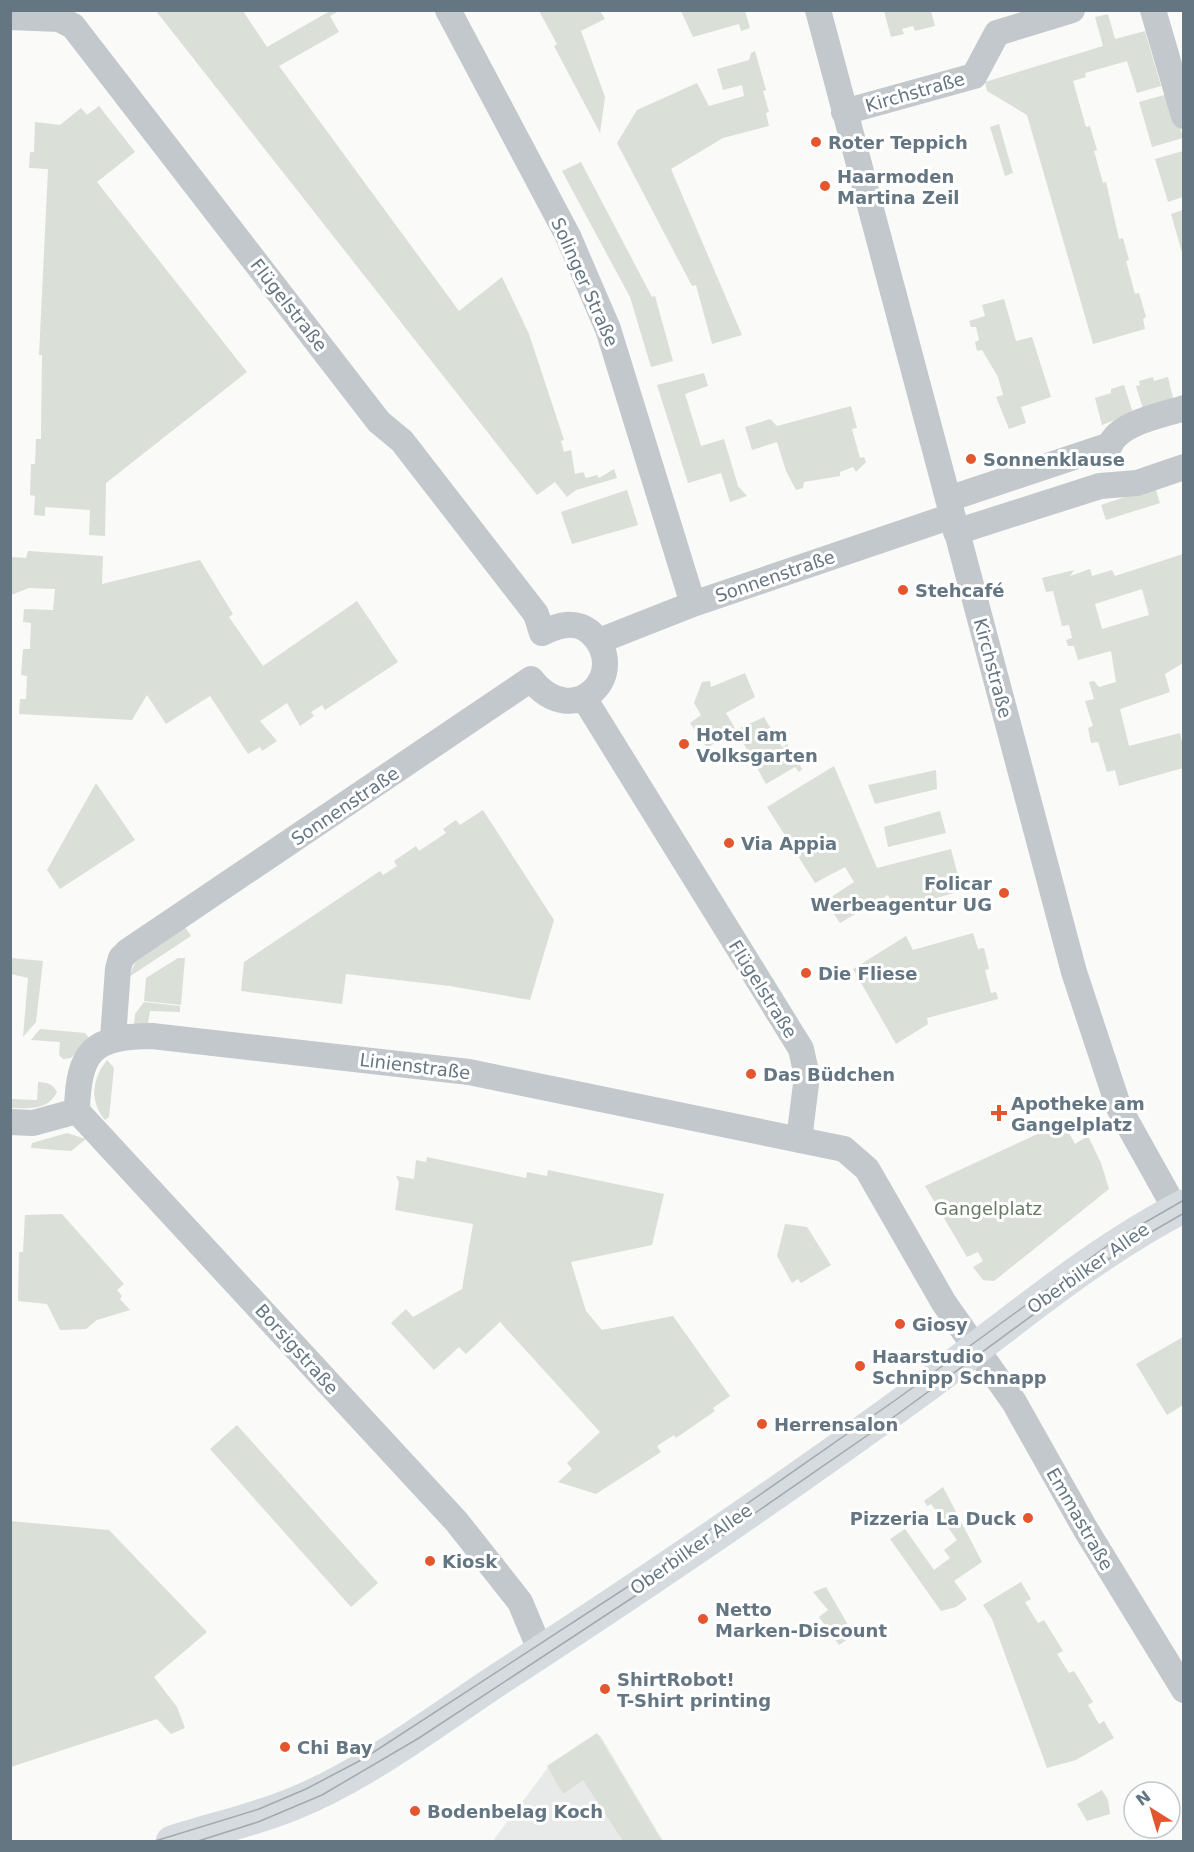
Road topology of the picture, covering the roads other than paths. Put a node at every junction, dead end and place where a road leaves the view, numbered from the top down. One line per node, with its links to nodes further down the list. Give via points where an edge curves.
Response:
1 (447, 10): 13 (street, Solinger Straße, via 567,236 608,329)
2 (818, 10): 6 (street, Kirchstraße)
3 (1072, 10): 6 (street, Kirchstraße, via 997,33 974,76)
4 (1153, 10): 7 (street)
5 (10, 17): 14 (street, Flügelstraße, via 59,19 73,26 379,422 402,441 536,614 542,633 557,625 574,625)
6 (844, 112): 12 (street, Kirchstraße)
7 (1184, 116)
8 (1184, 408): 9 (street, Sonnenstraße, via 1123,429)
9 (1110, 445): 11 (street); 12 (street, Sonnenstraße)
10 (1184, 467): 11 (street, Sonnenstraße, via 1137,483)
11 (1122, 482): 12 (street, Sonnenstraße)
12 (952, 516): 13 (street, Sonnenstraße); 20 (street, Kirchstraße, via 1098,1049 1119,1108)
13 (693, 604): 14 (street, Sonnenstraße)
14 (599, 641): 15 (street, via 605,656 604,674)
15 (584, 698): 16 (street, Sonnenstraße, via 553,699 531,680 129,951 118,969); 19 (street, Flügelstraße, via 801,1049 807,1077)
16 (113, 1038): 17 (street, via 100,1043 84,1060); 19 (street, Linienstraße, via 152,1036 469,1072)
17 (77, 1111): 18 (street, via 33,1123); 22 (street, Borsigstraße, via 456,1521 520,1602)
18 (10, 1122)
19 (800, 1140): 21 (street, via 844,1149 867,1169 944,1303)
20 (1180, 1208): 21 (main road, Oberbilker Allee, via 1117,1245)
21 (976, 1349): 22 (main road, Oberbilker Allee); 23 (street, Emmastraße, via 1014,1402 1086,1530)
22 (541, 1652): 24 (main road, Oberbilker Allee, via 319,1792 291,1805)
23 (1184, 1690)
24 (172, 1842)

